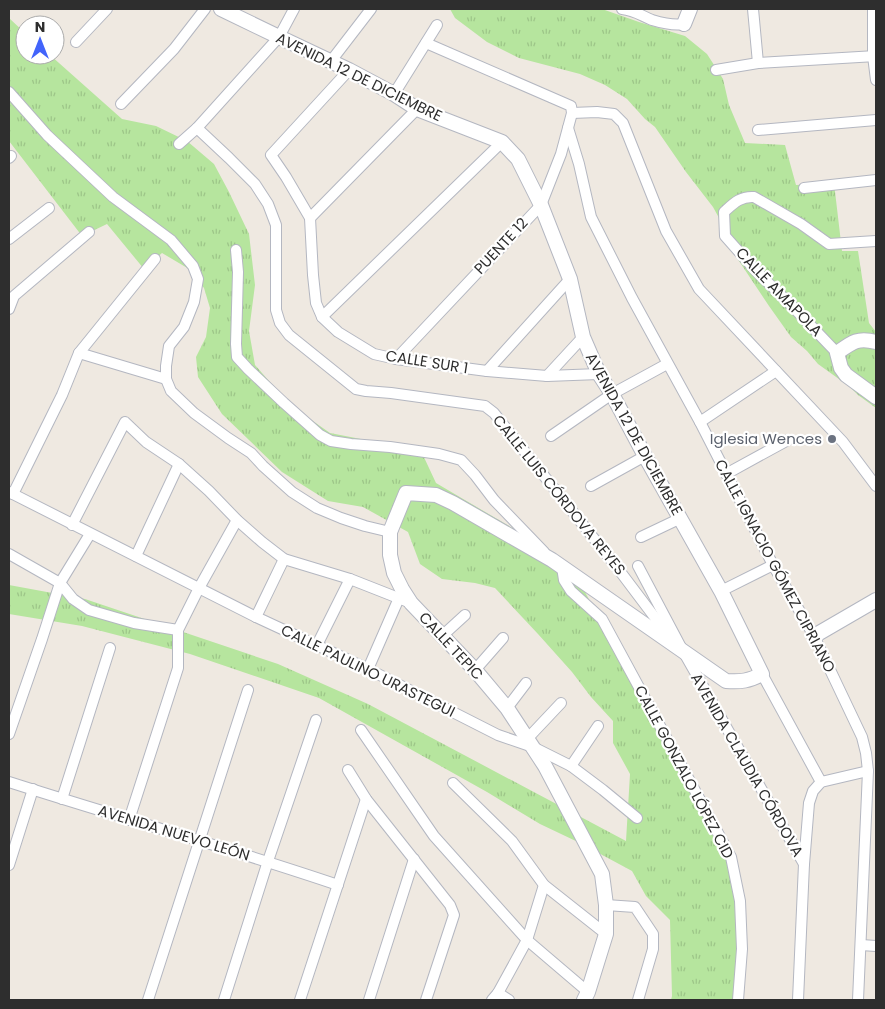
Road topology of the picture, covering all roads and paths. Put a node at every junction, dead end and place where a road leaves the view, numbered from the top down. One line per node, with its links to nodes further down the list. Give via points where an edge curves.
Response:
1 (107, 9): 14 (street)
2 (205, 9): 24 (street, via 174,49)
3 (221, 9): 13 (street, AVENIDA 12 DE DICIEMBRE)
4 (294, 9): 13 (street)
5 (371, 9): 17 (street)
6 (622, 9): 7 (street)
7 (629, 9): 11 (street, via 653,20)
8 (690, 9): 11 (street)
9 (753, 9): 18 (street)
10 (873, 9): 16 (street)
11 (684, 24)
12 (437, 25): 15 (street)
13 (278, 38): 17 (street, AVENIDA 12 DE DICIEMBRE); 28 (street)
14 (76, 42)
15 (426, 43): 23 (street); 26 (street, via 571,106)
16 (875, 56): 18 (street); 21 (street)
17 (331, 61): 19 (street, AVENIDA 12 DE DICIEMBRE)
18 (758, 63): 20 (street)
19 (349, 70): 23 (street, AVENIDA 12 DE DICIEMBRE); 37 (street, via 271,155)
20 (716, 70)
21 (876, 80)
22 (9, 92): 56 (street, via 47,135 113,197 171,240 194,266 198,279 194,302 184,327 169,346)
23 (394, 94): 25 (street, AVENIDA 12 DE DICIEMBRE)
24 (121, 104)
25 (417, 109): 31 (street, AVENIDA 12 DE DICIEMBRE); 37 (street)
26 (572, 113): 29 (street, PUENTE 12); 52 (street, via 614,114 623,123 666,230 699,288)
27 (876, 120): 30 (street)
28 (197, 128): 32 (street); 92 (street, CALLE LUIS CÓRDOVA REYES, via 255,184 268,204 276,225 276,310 289,335 356,389 484,406 494,412)
29 (568, 128): 35 (street, PUENTE 12); 51 (street, CALLE IGNACIO GÓMEZ CIPRIANO, via 591,217)
30 (758, 130)
31 (502, 142): 35 (street, AVENIDA 12 DE DICIEMBRE, via 518,159); 45 (street)
32 (179, 144)
33 (876, 180): 34 (street)
34 (804, 188)
35 (541, 205): 43 (street, AVENIDA 12 DE DICIEMBRE); 50 (street, PUENTE 12)
36 (49, 208): 39 (street)
37 (310, 218): 45 (street, via 316,303)
38 (89, 232): 44 (street, via 14,296)
39 (9, 239)
40 (876, 241): 48 (street, CALLE AMAPOLA, via 829,244 754,197 734,203 724,212 726,236 756,271 793,307)
41 (236, 250): 77 (street, CALLE GONZALO LÓPEZ CID, via 237,357 284,404 331,441 439,454 461,460 494,500)
42 (156, 259): 49 (street)
43 (570, 280): 46 (street, AVENIDA 12 DE DICIEMBRE); 53 (street)
44 (9, 309)
45 (322, 317): 50 (street, CALLE SUR 1, via 338,332 374,354)
46 (583, 337): 54 (street, AVENIDA 12 DE DICIEMBRE); 55 (street)
47 (876, 342): 48 (street, via 865,339)
48 (845, 347): 58 (street, CALLE AMAPOLA, via 841,368)
49 (79, 354): 56 (street); 67 (street, via 62,395)
50 (396, 359): 53 (street, CALLE SUR 1)
51 (667, 364): 57 (street); 59 (street, CALLE IGNACIO GÓMEZ CIPRIANO)
52 (776, 371): 59 (street); 66 (street, via 843,442)
53 (488, 372): 55 (street, CALLE SUR 1)
54 (599, 374): 55 (street, CALLE SUR 1); 57 (street, AVENIDA 12 DE DICIEMBRE)
55 (547, 376)
56 (166, 379): 71 (street, via 171,391 194,413 251,453 292,492 340,518 365,526)
57 (612, 394): 60 (street); 62 (street, AVENIDA 12 DE DICIEMBRE)
58 (876, 397)
59 (700, 422): 64 (street, CALLE IGNACIO GÓMEZ CIPRIANO)
60 (551, 436)
61 (788, 440): 64 (street)
62 (645, 456): 65 (street); 68 (street, AVENIDA 12 DE DICIEMBRE)
63 (179, 464): 69 (street, CALLE TEPIC); 70 (street, CALLE TEPIC, via 146,442 125,422); 75 (street)
64 (726, 474): 78 (street, CALLE IGNACIO GÓMEZ CIPRIANO)
65 (591, 486)
66 (876, 486)
67 (11, 493): 70 (street, CALLE PAULINO URASTEGUI)
68 (680, 518): 73 (street); 83 (street, AVENIDA 12 DE DICIEMBRE)
69 (237, 520): 76 (street, CALLE TEPIC); 82 (street)
70 (72, 524): 72 (street, CALLE PAULINO URASTEGUI)
71 (392, 528): 77 (street, via 406,493 436,496); 84 (street, via 390,554)
72 (90, 534): 75 (street, CALLE PAULINO URASTEGUI); 81 (street)
73 (641, 537)
74 (9, 554): 81 (street)
75 (136, 556): 82 (street, CALLE PAULINO URASTEGUI)
76 (284, 559): 80 (street, CALLE TEPIC); 87 (street)
77 (557, 564): 92 (street); 140 (street, CALLE GONZALO LÓPEZ CID, via 571,591 602,619 731,857 740,902 742,949)
78 (773, 565): 83 (street); 90 (street, CALLE IGNACIO GÓMEZ CIPRIANO)
79 (638, 566): 92 (street)
80 (350, 579): 84 (street, CALLE TEPIC); 93 (street)
81 (60, 583): 88 (street, via 73,599 89,610 134,623); 106 (street)
82 (199, 588): 87 (street, CALLE PAULINO URASTEGUI); 88 (street)
83 (721, 591): 98 (street, AVENIDA 12 DE DICIEMBRE)
84 (405, 600): 89 (street, CALLE TEPIC); 96 (street)
85 (876, 600): 90 (street)
86 (465, 616): 89 (street)
87 (256, 617): 93 (street, CALLE PAULINO URASTEGUI)
88 (178, 630): 118 (street, via 178,668)
89 (442, 636): 97 (street, CALLE TEPIC)
90 (814, 636): 110 (street, CALLE IGNACIO GÓMEZ CIPRIANO, via 862,737)
91 (503, 638): 97 (street)
92 (672, 638): 95 (street)
93 (317, 645): 96 (street, CALLE PAULINO URASTEGUI)
94 (110, 648): 115 (street)
95 (683, 651): 98 (street, via 726,681 739,682); 122 (street, AVENIDA CLAUDIA CÓRDOVA)
96 (368, 669): 107 (street, CALLE PAULINO URASTEGUI, via 498,735)
97 (475, 670): 102 (street, CALLE TEPIC)
98 (762, 674): 112 (street, AVENIDA 12 DE DICIEMBRE)
99 (526, 683): 102 (street)
100 (248, 690): 119 (street)
101 (561, 703): 107 (street)
102 (507, 708): 107 (street, CALLE TEPIC)
103 (316, 720): 121 (street)
104 (598, 726): 108 (street)
105 (360, 730): 128 (street, via 434,836)
106 (9, 734)
107 (530, 742): 108 (street, CALLE PAULINO URASTEGUI); 126 (street, CALLE TEPIC, via 546,766 602,874)
108 (571, 766): 117 (street, CALLE PAULINO URASTEGUI)
109 (348, 770): 116 (street)
110 (868, 771): 112 (street); 129 (street, CALLE IGNACIO GÓMEZ CIPRIANO)
111 (9, 782): 114 (street, AVENIDA NUEVO LEÓN)
112 (821, 782): 122 (street, via 812,791 809,803)
113 (453, 783): 125 (street, via 512,840)
114 (32, 789): 115 (street, AVENIDA NUEVO LEÓN); 123 (street)
115 (62, 798): 118 (street, AVENIDA NUEVO LEÓN)
116 (366, 799): 120 (street); 124 (street)
117 (637, 818)
118 (129, 820): 119 (street, AVENIDA NUEVO LEÓN)
119 (200, 840): 121 (street, AVENIDA NUEVO LEÓN); 133 (street)
120 (414, 859): 136 (street); 137 (street, via 450,905 454,915)
121 (268, 862): 124 (street, AVENIDA NUEVO LEÓN); 134 (street)
122 (804, 864): 141 (street, AVENIDA CLAUDIA CÓRDOVA)
123 (9, 865)
124 (338, 885): 135 (street)
125 (544, 885): 127 (street); 128 (street)
126 (606, 905): 127 (street, CALLE TEPIC); 139 (street, via 635,907 653,934 653,949)
127 (606, 934): 131 (street, CALLE TEPIC)
128 (527, 940): 131 (street); 132 (street)
129 (861, 945): 130 (street); 142 (street, CALLE IGNACIO GÓMEZ CIPRIANO)
130 (876, 946)
131 (586, 996)
132 (495, 997): 138 (street)
133 (148, 1000)
134 (224, 1000)
135 (300, 1000)
136 (369, 1000)
137 (426, 1000)
138 (509, 1000)
139 (638, 1000)
140 (738, 1000)
141 (798, 1000)
142 (858, 1000)

